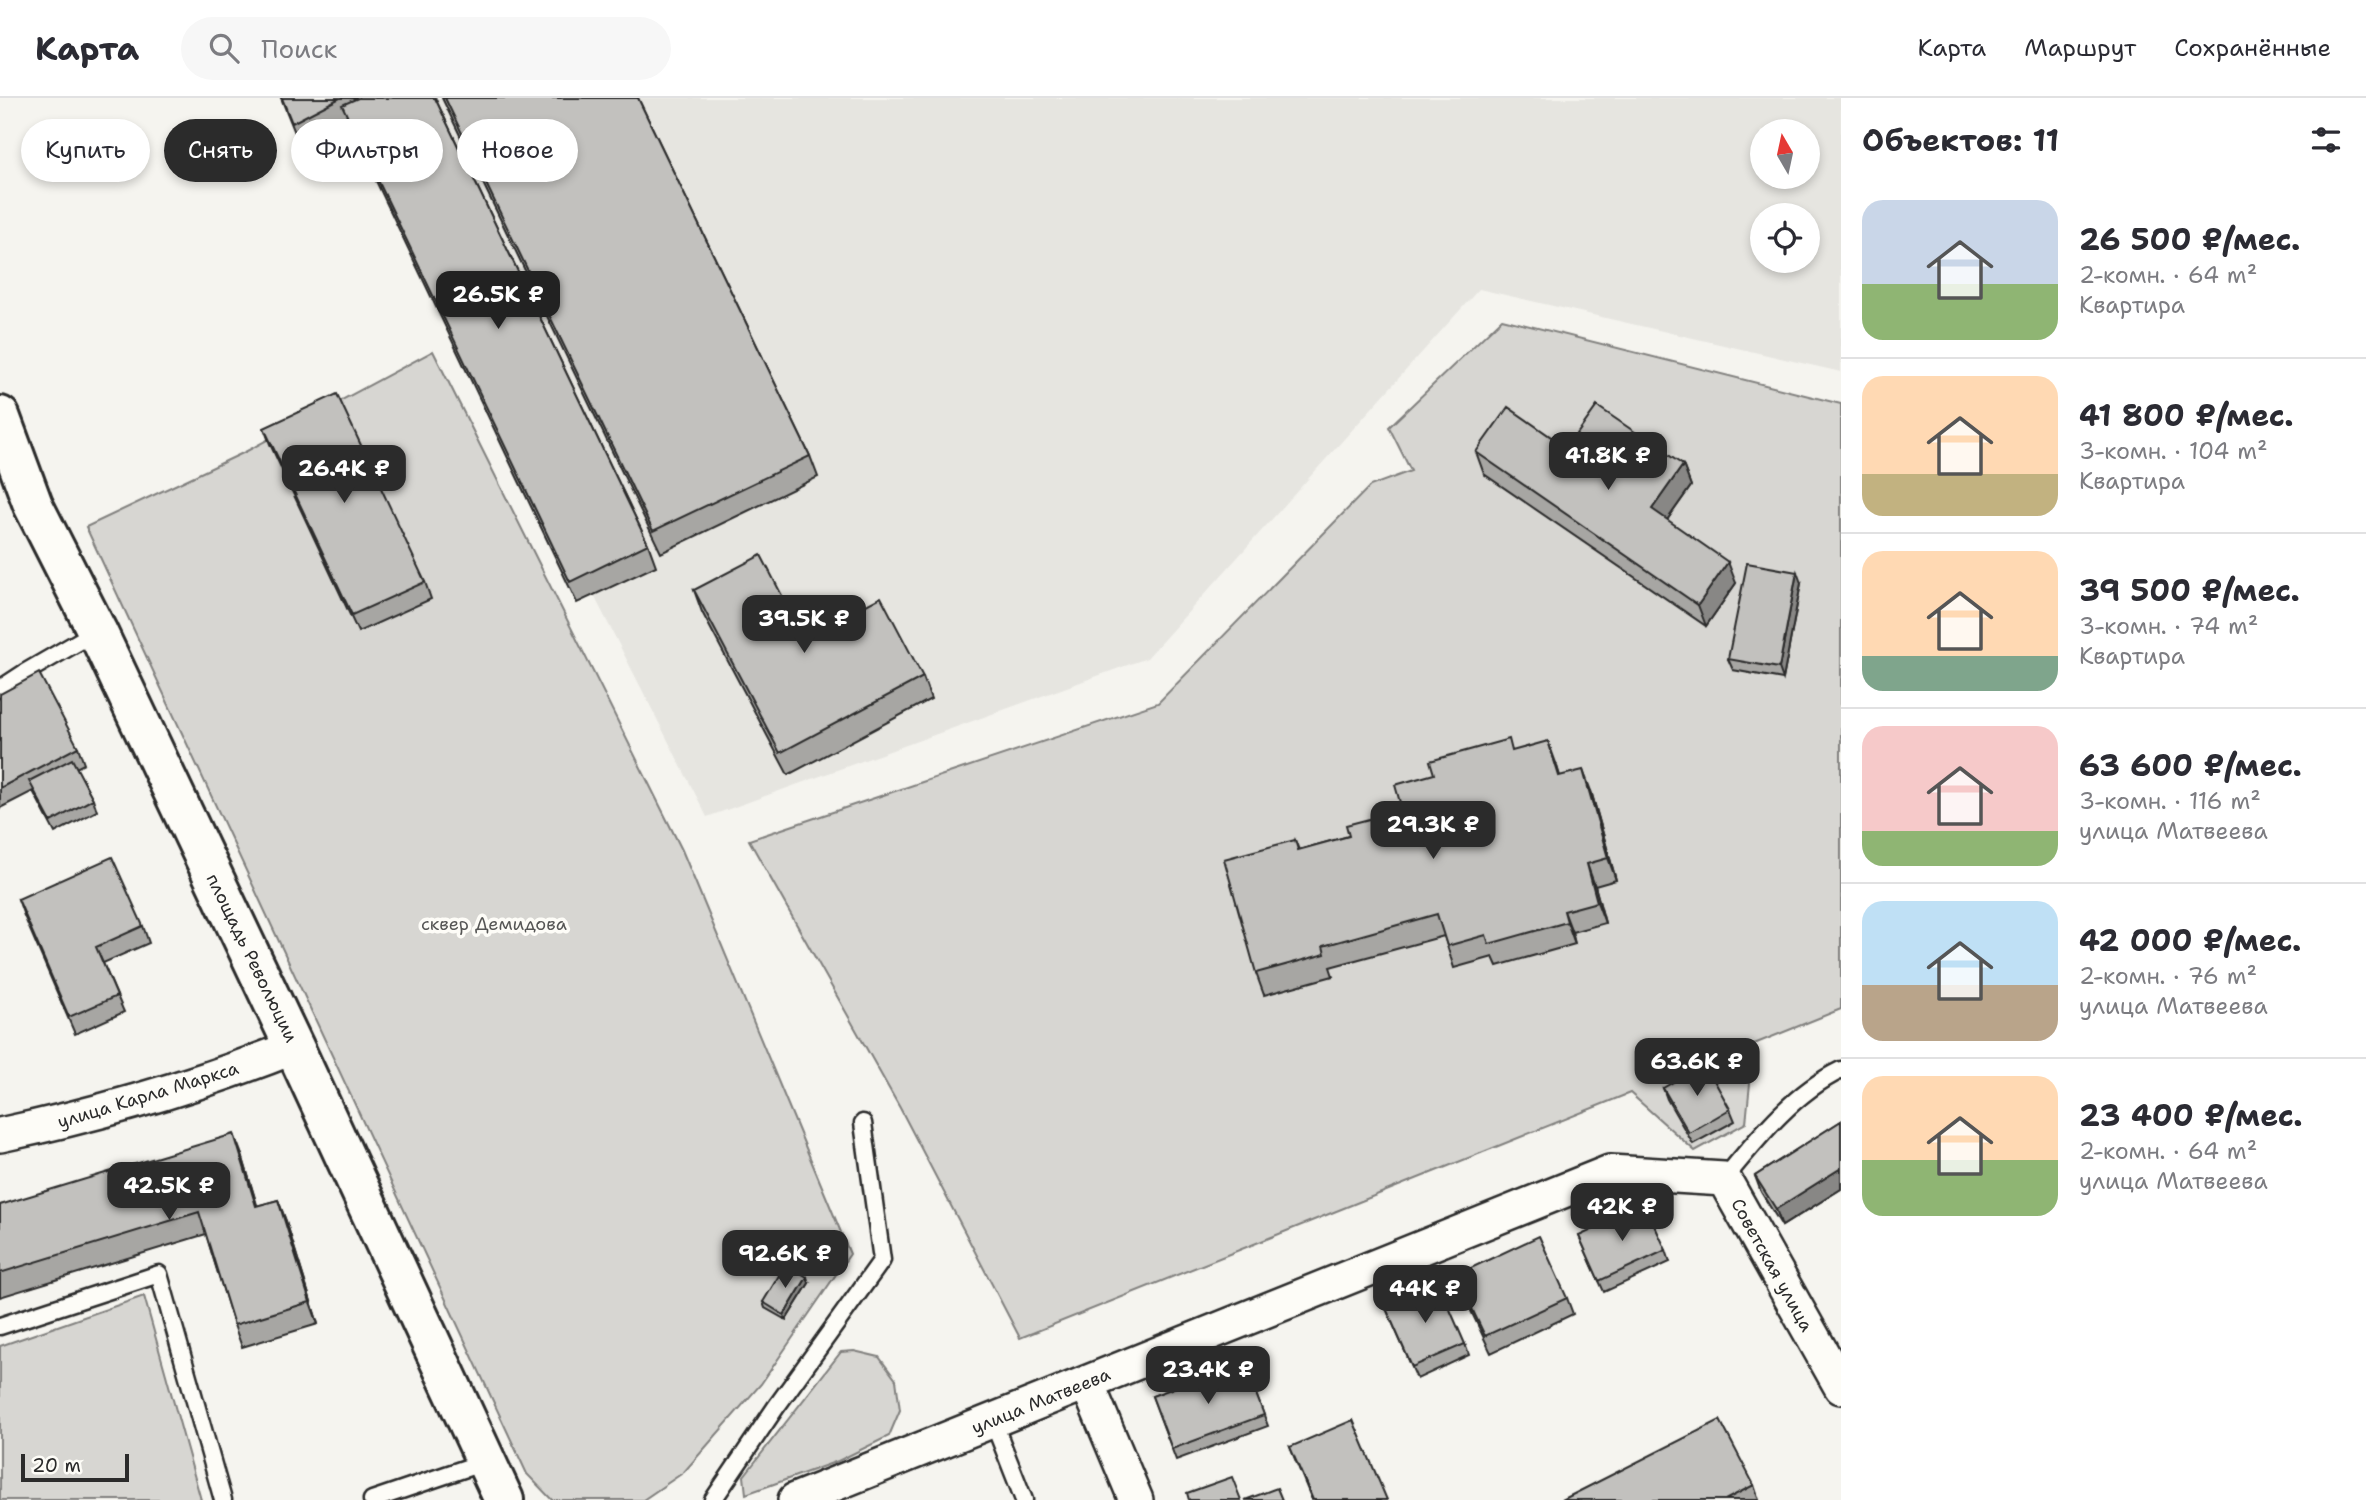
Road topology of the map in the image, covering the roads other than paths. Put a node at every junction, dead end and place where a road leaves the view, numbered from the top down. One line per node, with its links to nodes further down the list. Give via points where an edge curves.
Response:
1 (0, 416): 2 (street, площадь Революции, via 33,505)
2 (97, 631): 3 (lane); 4 (street, площадь Революции)
3 (0, 689)
4 (294, 1047): 7 (street, улица Карла Маркса, via 79,1118); 13 (street, площадь Революции)
5 (1841, 1070): 8 (lane, via 1824,1078 1768,1126)
6 (863, 1123): 17 (lane, via 882,1260)
7 (0, 1135)
8 (1724, 1179): 10 (street, улица Матвеева, via 1611,1172); 11 (street, Советская улица)
9 (0, 1326): 14 (lane, via 159,1274)
10 (1087, 1383): 12 (street, улица Матвеева); 20 (street)
11 (1841, 1387)
12 (993, 1421): 18 (street, улица Матвеева); 19 (lane)
13 (487, 1461): 15 (lane); 16 (street, площадь Революции)
14 (223, 1500)
15 (372, 1500)
16 (504, 1500)
17 (713, 1500)
18 (795, 1500)
19 (1024, 1500)
20 (1136, 1500)

